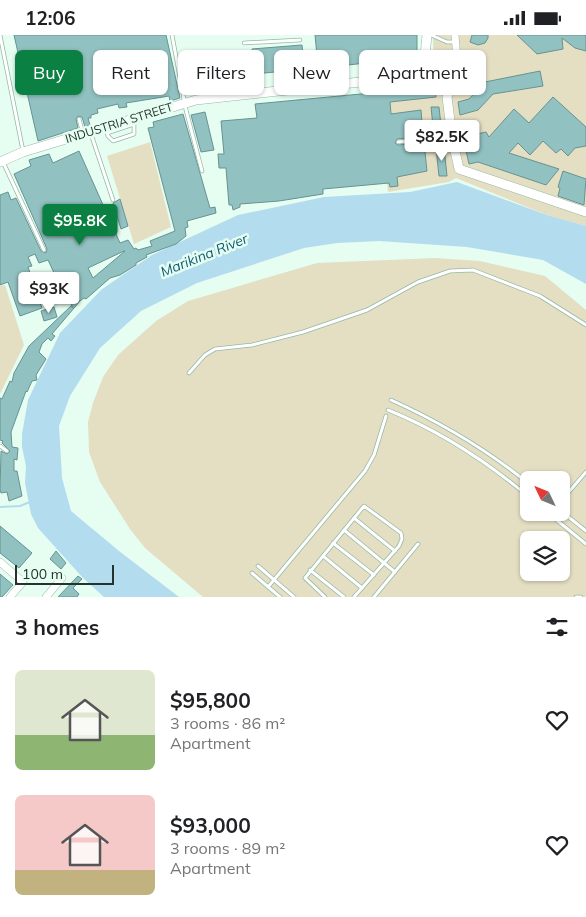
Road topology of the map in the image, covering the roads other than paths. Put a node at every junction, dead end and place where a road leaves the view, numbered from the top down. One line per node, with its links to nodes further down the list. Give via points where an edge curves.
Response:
1 (0, 35): 18 (lane)
2 (172, 35): 11 (lane)
3 (427, 35): 8 (street)
4 (431, 35): 5 (lane, via 447,42)
5 (455, 39)
6 (300, 40): 7 (lane)
7 (244, 43)
8 (426, 50)
9 (359, 82): 11 (street, INDUSTRIA STREET, via 281,89)
10 (448, 95): 22 (street, via 459,169)
11 (185, 103): 13 (street, INDUSTRIA STREET); 20 (lane)
12 (78, 119): 15 (lane)
13 (134, 122): 14 (street, INDUSTRIA STREET); 14 (lane, via 134,134 128,138 113,141)
14 (106, 131): 15 (street, INDUSTRIA STREET)
15 (86, 133): 18 (street, INDUSTRIA STREET); 21 (lane)
16 (429, 139): 17 (lane)
17 (398, 142)
18 (23, 152): 19 (street, INDUSTRIA STREET)
19 (1, 162): 23 (lane)
20 (202, 171)
21 (113, 199)
22 (586, 212)
23 (44, 250)
24 (586, 325): 25 (lane, via 540,296 473,270 450,271 418,282 367,310 303,332 252,345 215,349)
25 (189, 373)
26 (391, 400): 32 (lane, via 465,437)
27 (388, 410): 33 (lane, via 454,442)
28 (386, 416): 53 (lane, via 374,455 365,471)
29 (0, 446): 30 (lane)
30 (7, 451)
31 (586, 472): 34 (lane)
32 (520, 477)
33 (520, 489)
34 (570, 491)
35 (354, 518): 38 (lane); 43 (lane); 43 (lane, via 364,506 401,533 402,542)
36 (570, 518): 39 (lane)
37 (559, 521): 42 (lane)
38 (344, 530): 40 (lane); 46 (lane)
39 (586, 531)
40 (333, 543): 44 (lane); 51 (lane)
41 (418, 544): 49 (lane)
42 (586, 544)
43 (395, 551): 46 (lane)
44 (323, 556): 48 (lane); 55 (lane)
45 (0, 562): 56 (street, via 26,581)
46 (384, 563): 49 (lane); 51 (lane)
47 (258, 566): 53 (lane)
48 (310, 570): 60 (lane, via 305,580); 61 (lane)
49 (395, 572): 63 (lane)
50 (252, 573): 54 (lane)
51 (374, 575): 55 (lane)
52 (62, 577): 57 (street)
53 (274, 580): 54 (lane); 59 (lane)
54 (268, 587): 58 (lane)
55 (362, 589): 62 (lane)
56 (10, 597)
57 (46, 597)
58 (280, 597)
59 (294, 597)
60 (325, 597)
61 (344, 597)
62 (354, 597)
63 (374, 597)
64 (576, 597): 65 (lane)
65 (581, 597)

